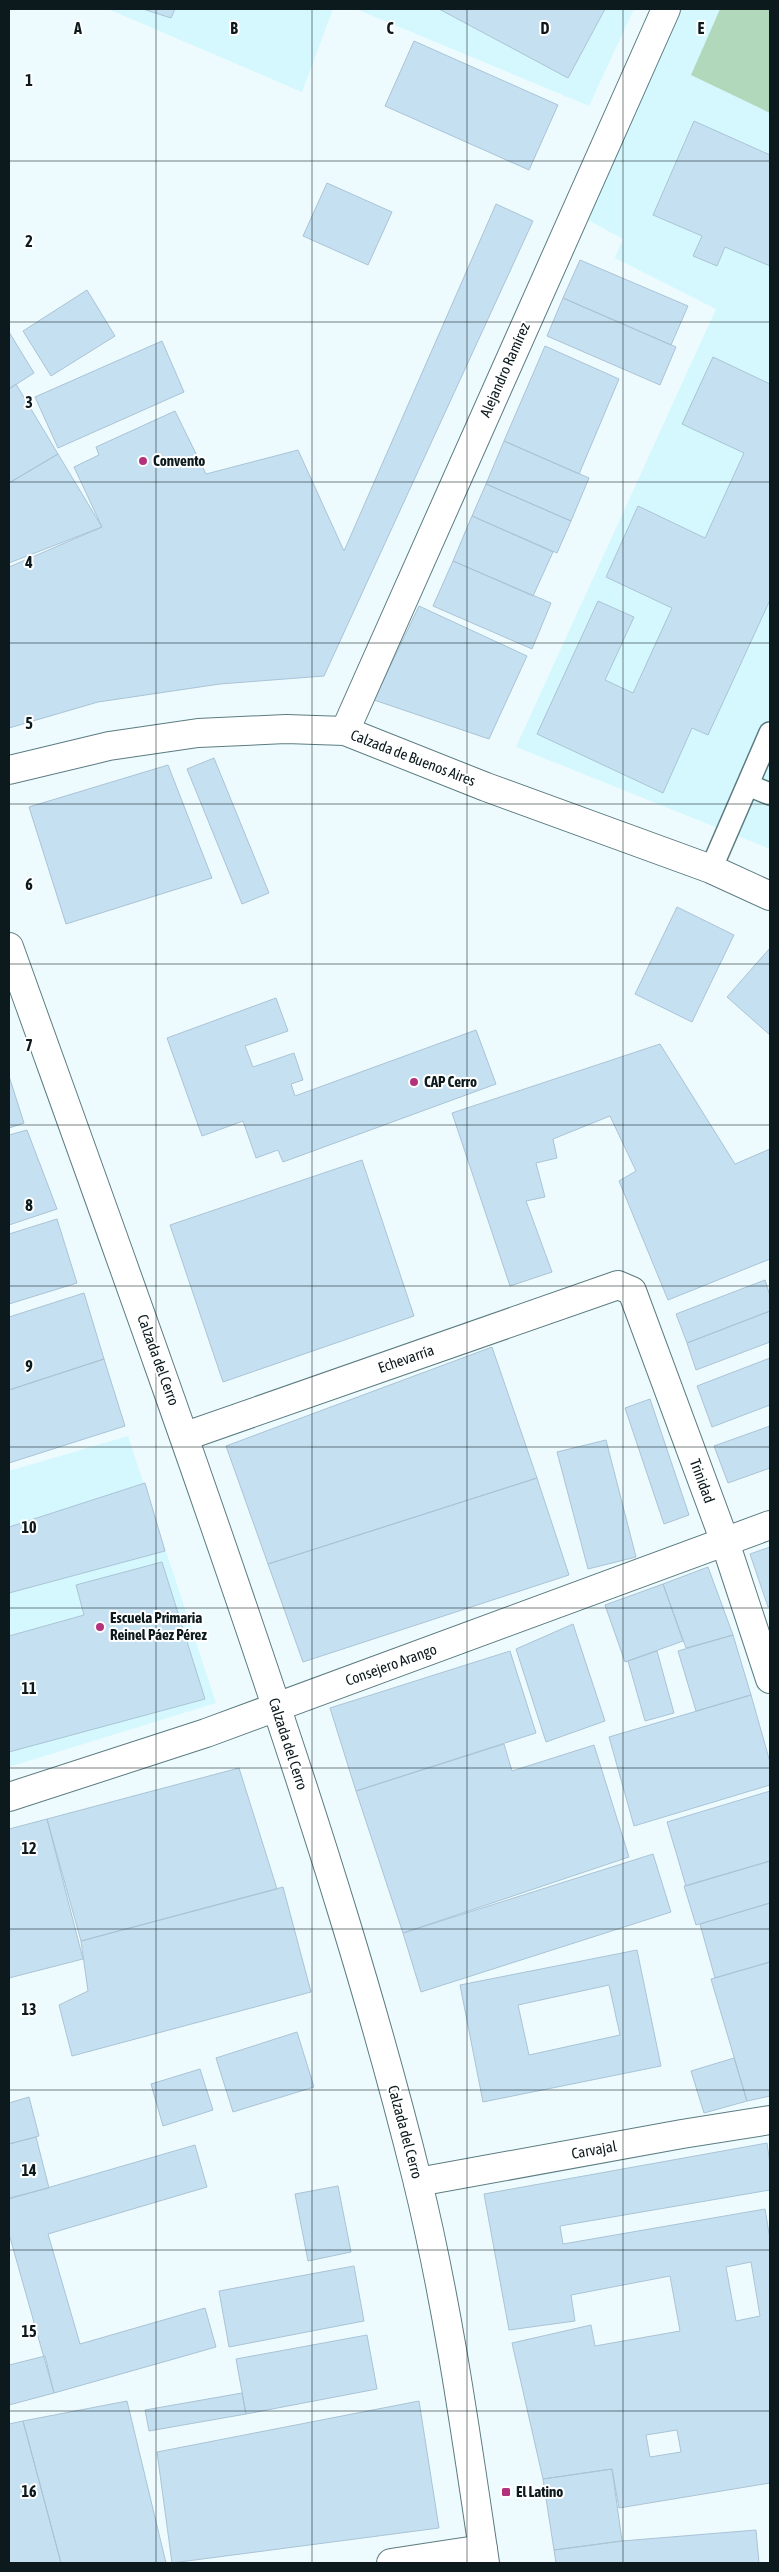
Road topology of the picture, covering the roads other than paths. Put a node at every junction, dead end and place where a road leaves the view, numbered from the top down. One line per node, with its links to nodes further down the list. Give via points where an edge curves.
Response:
1 (666, 9): 2 (street, Alejandro Ramírez)
2 (345, 732): 4 (street, Calzada de Buenos Aires, via 224,730 109,746); 7 (street, Calzada de Buenos Aires)
3 (770, 733): 5 (lane)
4 (9, 770)
5 (748, 785): 6 (lane); 7 (lane)
6 (770, 794)
7 (711, 868): 8 (street, Calzada de Buenos Aires)
8 (770, 896)
9 (9, 947): 11 (street, Calzada del Cerro)
10 (626, 1286): 11 (street, Echevarría, via 618,1285); 13 (street, Trinidad, via 632,1290)
11 (186, 1436): 15 (street, Calzada del Cerro)
12 (770, 1525): 13 (street, Consejero Arango)
13 (725, 1542): 14 (street, Trinidad); 15 (street, Consejero Arango)
14 (770, 1679)
15 (276, 1707): 16 (street, Consejero Arango); 18 (street, Calzada del Cerro, via 361,1975)
16 (9, 1797)
17 (770, 2120): 18 (street, Carvajal)
18 (418, 2182): 19 (street, Calzada del Cerro, via 445,2307)
19 (484, 2556): 20 (street)
20 (391, 2563)

